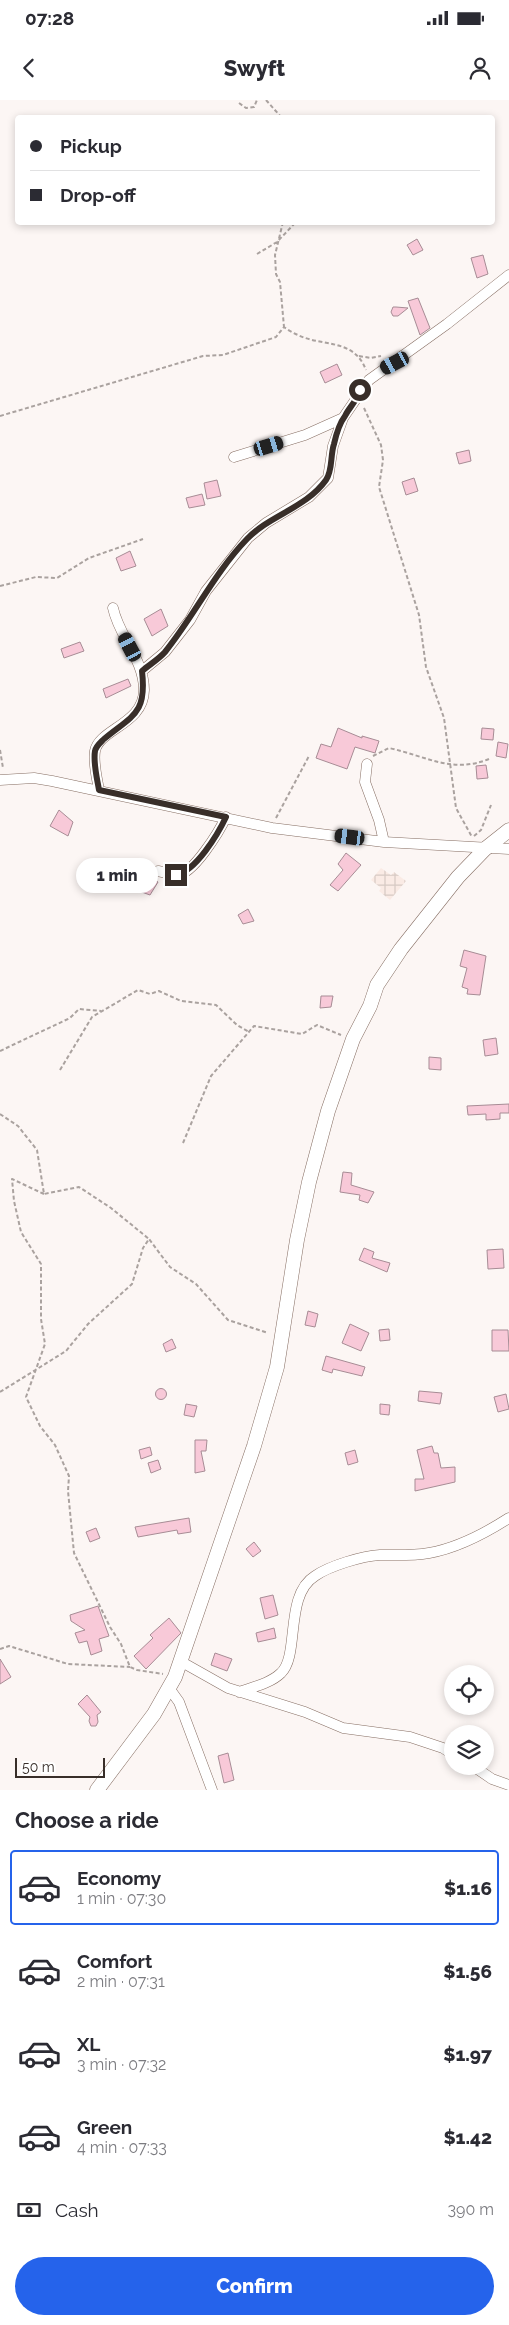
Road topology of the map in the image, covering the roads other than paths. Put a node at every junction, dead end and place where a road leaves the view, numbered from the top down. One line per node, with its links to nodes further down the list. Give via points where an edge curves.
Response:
1 (509, 276): 2 (street, via 369,380)
2 (343, 418): 3 (street, via 305,435); 5 (street, via 333,446 328,478 309,497 248,538 206,591 190,620 165,652)
3 (234, 457)
4 (113, 608): 5 (street)
5 (142, 671): 8 (street, via 144,690 141,704 129,721 98,744 95,751)
6 (367, 764): 11 (street, via 365,782)
7 (3, 780): 8 (street, via 34,778)
8 (99, 790): 9 (street)
9 (226, 817): 11 (street, via 272,828); 14 (street, via 215,839 187,870 176,875)
10 (509, 830): 12 (street)
11 (384, 842): 12 (street)
12 (485, 849): 13 (street); 16 (street, via 458,877 401,949 377,985 353,1040 328,1111 309,1182 264,1417)
13 (509, 849)
14 (158, 871)
15 (509, 1518): 18 (street, via 477,1538 431,1553 378,1555 315,1575 304,1585 297,1603 287,1666 277,1677)
16 (180, 1661): 17 (street); 18 (street)
17 (172, 1683): 22 (street, via 154,1714); 23 (street)
18 (239, 1692): 19 (street, via 305,1712 343,1728 417,1739)
19 (444, 1749)
20 (486, 1775): 21 (street)
21 (509, 1784)
22 (97, 1790)
23 (212, 1790)

